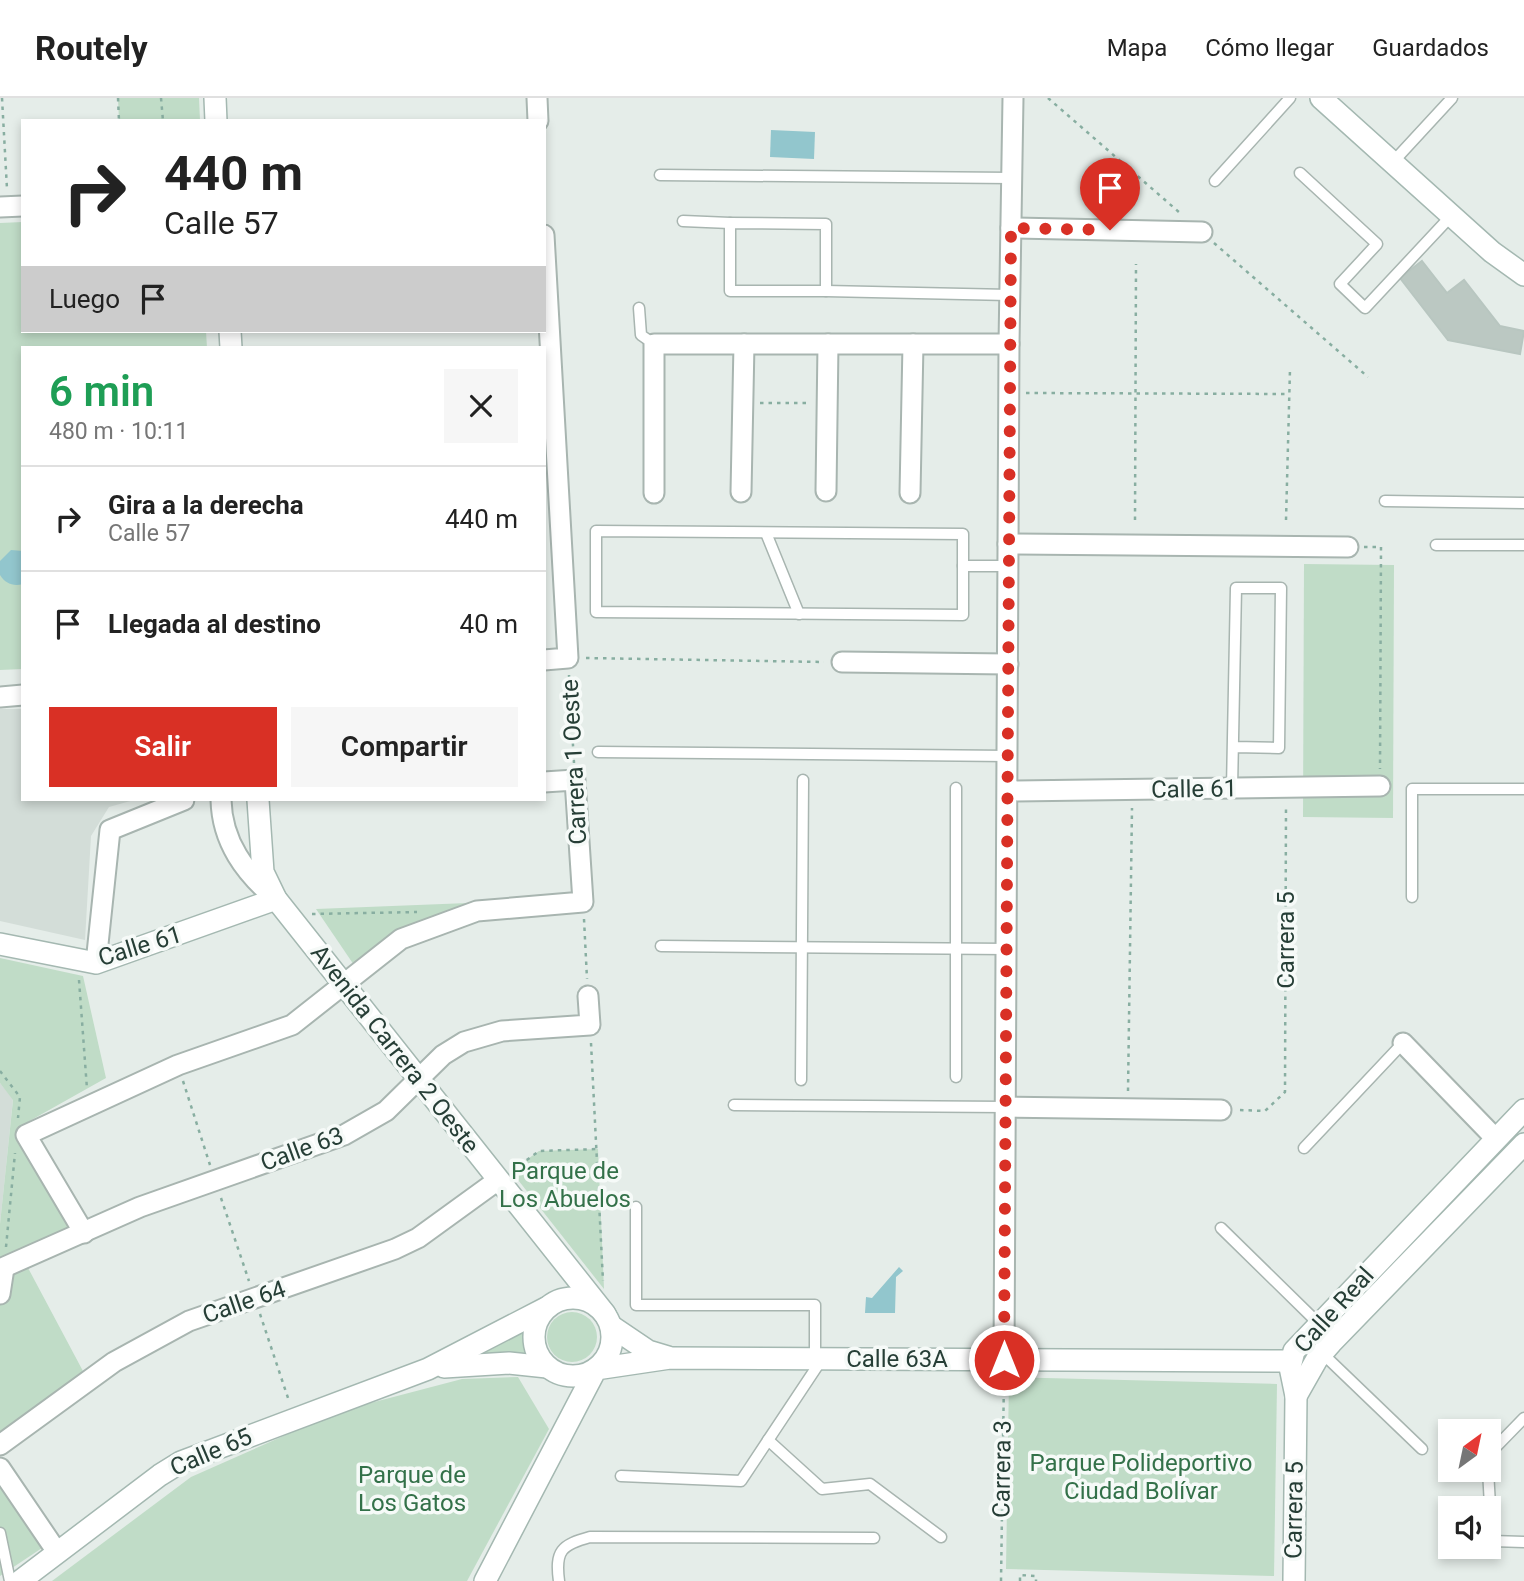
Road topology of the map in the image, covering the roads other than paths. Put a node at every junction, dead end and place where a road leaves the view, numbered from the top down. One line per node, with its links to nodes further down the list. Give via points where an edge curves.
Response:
1 (215, 98): 7 (street)
2 (537, 98): 8 (street)
3 (1013, 98): 12 (street)
4 (1290, 98): 13 (lane)
5 (1321, 98): 9 (street)
6 (1452, 98): 9 (lane)
7 (216, 119)
8 (538, 119)
9 (1393, 163): 14 (street)
10 (1300, 173): 14 (lane, via 1377,244 1340,284 1366,308)
11 (660, 175): 12 (lane)
12 (1012, 178): 17 (street)
13 (1215, 181)
14 (1451, 216): 19 (street)
15 (683, 221): 16 (lane)
16 (730, 223): 20 (lane, via 730,290); 20 (lane, via 826,224)
17 (1011, 228): 18 (street); 22 (street)
18 (1202, 232)
19 (1524, 275)
20 (826, 291): 22 (lane)
21 (546, 293): 29 (street, Carrera 1 Oeste)
22 (1009, 295): 28 (street)
23 (639, 308): 24 (lane, via 641,335)
24 (654, 344): 25 (street); 33 (street)
25 (744, 344): 26 (street); 31 (street)
26 (828, 344): 27 (street); 30 (street)
27 (913, 344): 28 (street); 32 (street)
28 (1009, 344): 38 (street)
29 (550, 416): 37 (street, Carrera 1 Oeste)
30 (826, 491)
31 (741, 492)
32 (910, 492)
33 (654, 493)
34 (1385, 501): 35 (lane)
35 (1524, 503)
36 (766, 533): 42 (lane, via 963,534); 44 (lane); 44 (lane, via 596,531 596,612)
37 (553, 537): 45 (street, Carrera 1 Oeste, via 568,658)
38 (1008, 544): 41 (street); 43 (street)
39 (1436, 545): 40 (lane)
40 (1524, 545)
41 (1348, 547)
42 (963, 566): 43 (lane); 44 (lane, via 963,615)
43 (1008, 566): 47 (street)
44 (799, 614)
45 (546, 660)
46 (842, 662): 47 (street)
47 (1008, 664): 52 (street)
48 (21, 695): 49 (street)
49 (0, 697)
50 (1234, 747): 50 (lane, via 1236,587 1281,588 1279,748); 57 (lane)
51 (598, 752): 52 (lane)
52 (1008, 756): 59 (street)
53 (803, 780): 67 (lane)
54 (546, 782): 71 (street, Carrera 1 Oeste, via 575,780 583,902 477,911 394,943)
55 (1380, 786): 57 (street, Calle 61)
56 (956, 788): 68 (lane)
57 (1233, 788): 59 (street, Calle 61)
58 (1524, 789): 63 (lane, via 1412,789)
59 (1007, 791): 69 (street)
60 (182, 801): 70 (street, via 110,830)
61 (221, 801): 64 (street, Avenida Carrera 2 Oeste, via 239,861)
62 (258, 801): 64 (street, Avenida Carrera 2 Oeste, via 262,872)
63 (1412, 897)
64 (282, 907): 70 (street, Calle 61); 71 (street, Avenida Carrera 2 Oeste)
65 (0, 944): 70 (street, Calle 61)
66 (662, 946): 67 (lane)
67 (802, 948): 68 (lane); 76 (lane)
68 (956, 949): 69 (lane); 74 (lane)
69 (1007, 949): 78 (street)
70 (87, 961)
71 (344, 985): 75 (street, Avenida Carrera 2 Oeste); 87 (street, via 292,1025 178,1065 21,1131)
72 (588, 996): 75 (street, Calle 63, via 590,1025 484,1034 443,1055)
73 (1403, 1044): 81 (street); 83 (lane)
74 (956, 1077)
75 (419, 1080): 84 (street, Avenida Carrera 2 Oeste); 87 (street, Calle 63, via 386,1111 344,1135 140,1207)
76 (801, 1080)
77 (734, 1105): 78 (lane)
78 (1006, 1107): 79 (street); 97 (street)
79 (1221, 1110)
80 (1524, 1110): 81 (street, Calle Real)
81 (1496, 1139): 93 (street, Calle Real)
82 (1524, 1144): 94 (street, Calle Real)
83 (1304, 1148)
84 (505, 1175): 88 (street, Avenida Carrera 2 Oeste); 107 (street, Calle 64, via 418,1238 395,1249 200,1317 147,1342)
85 (636, 1207): 96 (lane, via 636,1305 815,1306)
86 (1221, 1228): 93 (lane)
87 (84, 1233): 89 (street, Calle 63)
88 (566, 1266): 91 (street); 92 (street, Avenida Carrera 2 Oeste)
89 (2, 1268): 90 (street)
90 (0, 1294)
91 (551, 1305): 92 (street, via 583,1299); 99 (street, Calle 65); 101 (street, via 534,1331 534,1344)
92 (608, 1320): 95 (street, Calle 63A, via 648,1351); 100 (street, via 610,1350)
93 (1318, 1323): 98 (street, Calle Real, via 1297,1346)
94 (1322, 1353): 102 (street, Calle Real); 108 (lane)
95 (670, 1358): 96 (street, Calle 63A); 100 (street, Calle 63A)
96 (818, 1359): 97 (street, Calle 63A); 105 (lane)
97 (1004, 1360): 98 (street, Calle 63A)
98 (1291, 1362): 102 (street, Calle Real)
99 (428, 1369): 101 (street, Calle 65, via 509,1363); 117 (street, Calle 65, via 181,1462)
100 (596, 1369): 101 (street, via 584,1375); 104 (street)
101 (553, 1371): 104 (street, via 566,1398)
102 (1296, 1396): 122 (street, Carrera 5)
103 (1524, 1418): 106 (lane)
104 (564, 1432): 118 (street)
105 (768, 1440): 110 (lane, via 741,1481); 114 (lane, via 821,1489 870,1484)
106 (1502, 1441)
107 (0, 1445)
108 (1422, 1449)
109 (0, 1468): 117 (street)
110 (621, 1476)
111 (1489, 1482): 116 (lane, via 1492,1541)
112 (0, 1533): 119 (lane)
113 (1524, 1534): 116 (lane)
114 (941, 1537)
115 (874, 1538): 121 (lane, via 590,1537 561,1551 556,1562)
116 (1520, 1542)
117 (57, 1552): 120 (street, Calle 65)
118 (485, 1580)
119 (10, 1581)
120 (20, 1581)
121 (559, 1581)
122 (1294, 1581)

